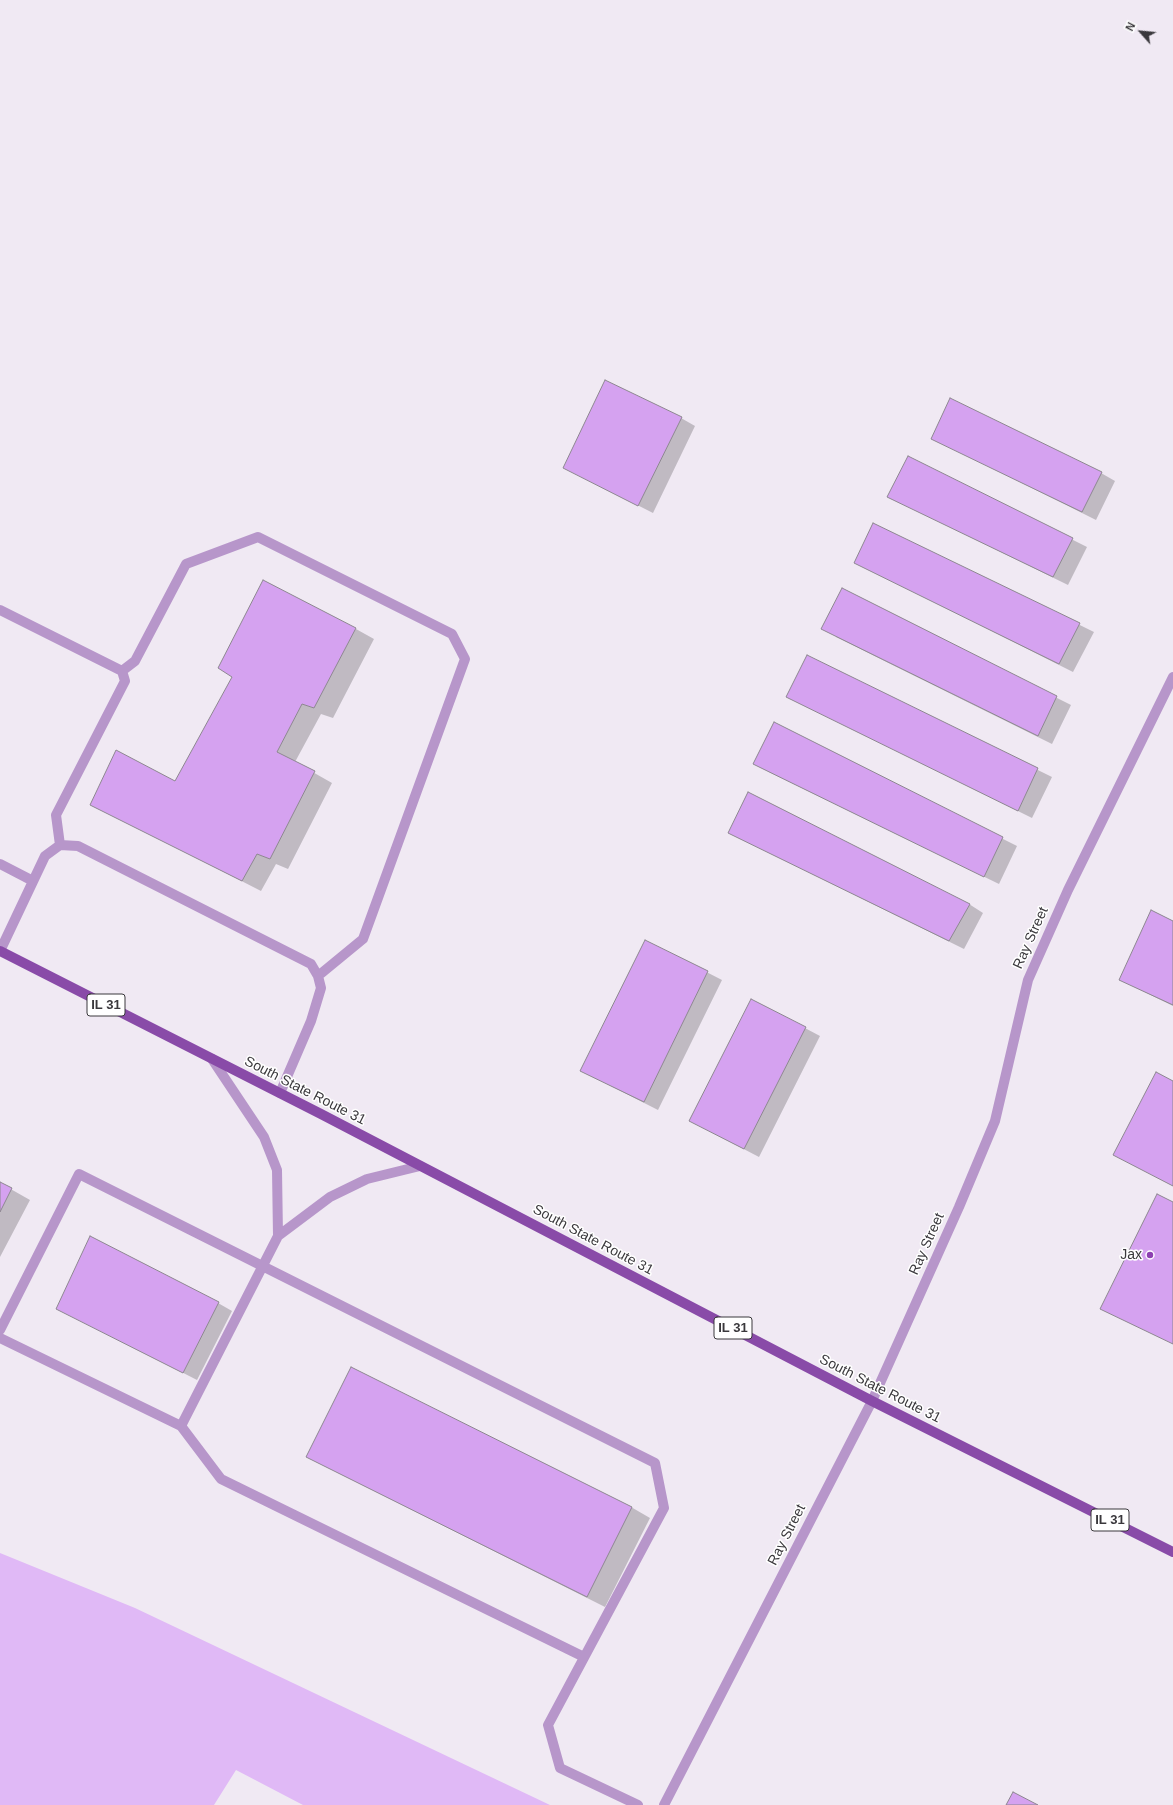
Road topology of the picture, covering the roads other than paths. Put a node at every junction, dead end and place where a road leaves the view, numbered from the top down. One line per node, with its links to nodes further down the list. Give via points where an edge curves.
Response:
1 (0, 610): 2 (street)
2 (122, 671): 4 (street, via 125,681 56,815); 8 (street, via 135,661 186,564 258,537 452,634 465,659 363,940)
3 (1173, 678): 16 (street, Ray Street, via 1068,890 1028,980 995,1121 959,1208)
4 (60, 845): 6 (street, via 45,856); 8 (street, via 78,846 312,964)
5 (0, 864): 6 (street)
6 (34, 881): 7 (street)
7 (0, 951): 9 (main road, South State Route 31 / IL 31)
8 (318, 976): 10 (street, via 321,988 311,1021)
9 (212, 1059): 10 (main road, South State Route 31 / IL 31); 12 (street, via 264,1137 277,1170)
10 (280, 1093): 11 (main road, South State Route 31 / IL 31)
11 (420, 1166): 12 (street, via 367,1179 330,1197); 16 (main road, South State Route 31 / IL 31)
12 (278, 1236): 13 (street)
13 (262, 1266): 14 (street, via 78,1174); 17 (street); 19 (street, via 654,1463 664,1508)
14 (0, 1330)
15 (0, 1338): 17 (street)
16 (872, 1401): 18 (main road, South State Route 31 / IL 31); 21 (street, Ray Street)
17 (181, 1426): 19 (street, via 221,1479)
18 (1173, 1552)
19 (584, 1657): 20 (street, via 548,1725 560,1768)
20 (638, 1805)
21 (664, 1805)

